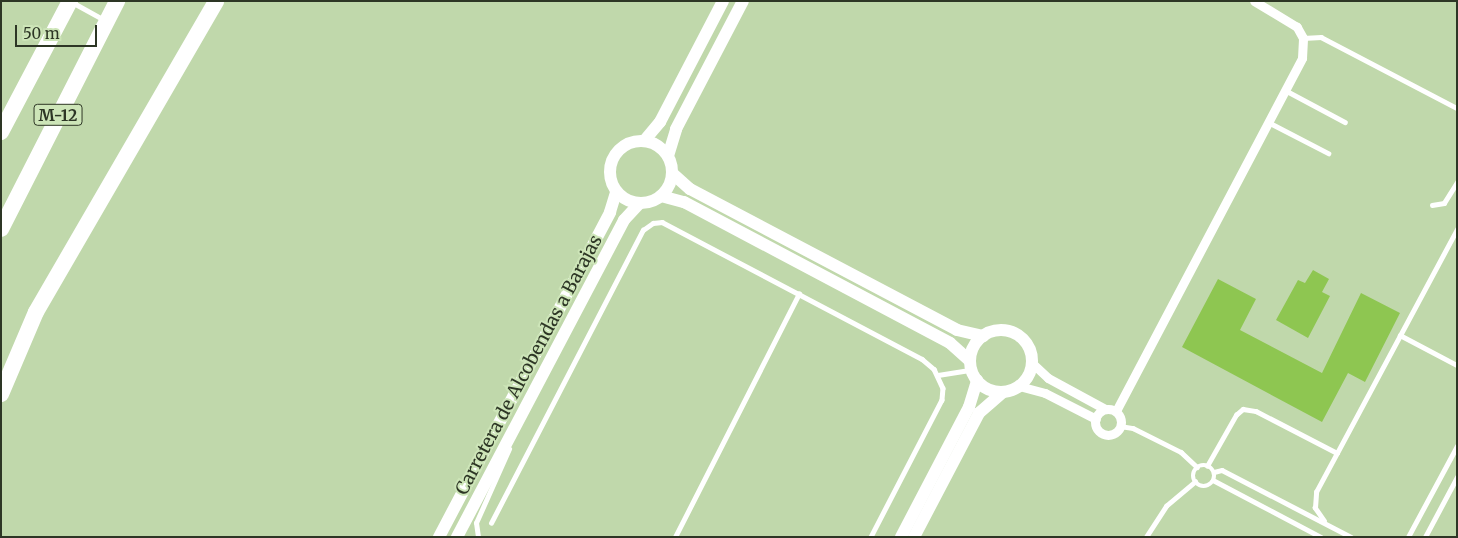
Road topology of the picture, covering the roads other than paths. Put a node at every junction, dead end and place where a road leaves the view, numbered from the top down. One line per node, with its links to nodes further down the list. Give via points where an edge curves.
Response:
1 (70, 1): 7 (lane); 13 (highway, M-12)
2 (117, 1): 7 (highway, M-12)
3 (216, 1): 34 (highway, via 36,312)
4 (723, 1): 14 (street, via 660,122)
5 (743, 1): 16 (street, via 676,128)
6 (1254, 1): 8 (street, via 1286,18)
7 (106, 20): 23 (highway, M-12)
8 (1303, 38): 9 (street, via 1302,58); 10 (lane, via 1321,37)
9 (1285, 90): 11 (street); 12 (lane)
10 (1457, 108)
11 (1268, 122): 15 (lane); 36 (street)
12 (1345, 122)
13 (1, 132)
14 (644, 141): 16 (street, via 662,148); 19 (street, via 633,141 616,153 609,173)
15 (1328, 153)
16 (668, 156): 17 (street)
17 (672, 173): 20 (street); 27 (street, via 690,189 948,326)
18 (1457, 182): 22 (lane, via 1444,204)
19 (616, 192): 21 (street, via 631,202); 50 (street, Carretera de Alcobendas a Barajas, via 610,212)
20 (661, 196): 21 (street); 30 (street, via 684,202 950,343)
21 (640, 203): 38 (street, Carretera de Alcobendas a Barajas, via 624,220)
22 (1432, 205)
23 (1, 228)
24 (1457, 228): 26 (lane)
25 (799, 294): 31 (lane, via 922,359); 48 (lane, via 662,222 653,223 643,230); 53 (lane)
26 (1400, 335): 29 (lane); 41 (lane)
27 (983, 336): 28 (street, via 1002,330 1020,337 1031,353); 30 (street, via 973,347)
28 (1032, 363): 32 (street, via 1026,380); 35 (street, via 1048,378)
29 (1457, 365)
30 (973, 371): 31 (lane); 33 (street, via 991,390); 55 (street, via 969,407)
31 (938, 375): 54 (lane, via 944,388 942,400)
32 (1019, 386): 33 (street); 37 (street, via 1045,393)
33 (1003, 392): 56 (street, via 979,413)
34 (1, 394)
35 (1105, 409): 36 (street); 37 (street)
36 (1116, 411): 39 (street)
37 (1096, 419): 39 (street, via 1097,427 1107,435 1115,433)
38 (518, 421): 51 (street, Carretera de Alcobendas a Barajas); 52 (lane, via 504,467 476,523)
39 (1120, 426): 43 (lane, via 1133,428 1181,452)
40 (1457, 446): 60 (lane)
41 (1337, 453): 42 (lane, via 1256,411 1243,409 1236,415); 49 (lane, via 1314,500 1318,516)
42 (1208, 466): 43 (lane); 44 (lane)
43 (1197, 467): 47 (lane, via 1193,472)
44 (1214, 472): 46 (lane); 49 (lane, via 1222,470)
45 (1457, 477): 61 (lane)
46 (1213, 480): 47 (lane, via 1206,486); 58 (lane)
47 (1195, 482): 57 (lane, via 1166,506)
48 (491, 523)
49 (1326, 524): 59 (lane)
50 (439, 537)
51 (457, 537)
52 (478, 537)
53 (675, 537)
54 (871, 537)
55 (901, 537)
56 (914, 537)
57 (1146, 537)
58 (1321, 537)
59 (1351, 537)
60 (1408, 537)
61 (1425, 537)

